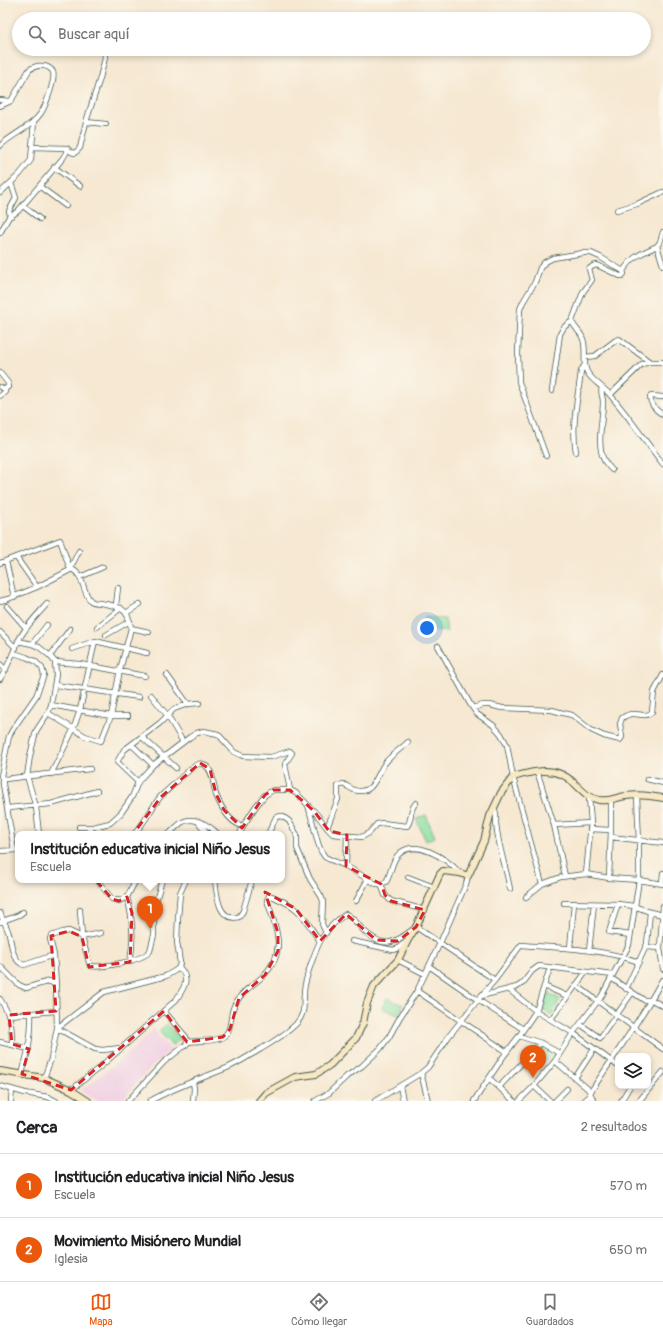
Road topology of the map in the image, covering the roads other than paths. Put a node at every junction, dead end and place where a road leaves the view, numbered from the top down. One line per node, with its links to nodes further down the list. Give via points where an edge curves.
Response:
1 (105, 56): 6 (street)
2 (0, 100): 3 (street)
3 (11, 101): 4 (street); 5 (street, via 29,70 43,66 52,70 54,79 45,106)
4 (0, 106)
5 (34, 121): 8 (street); 9 (street)
6 (86, 122): 7 (street); 10 (street, via 80,148 75,153)
7 (106, 124)
8 (0, 146)
9 (33, 147): 10 (street); 12 (street, via 31,160)
10 (67, 148): 11 (street, via 63,158)
11 (54, 167): 13 (street); 14 (street)
12 (11, 183): 16 (street); 20 (street, via 16,198 9,211)
13 (39, 186): 17 (street); 18 (street)
14 (80, 186)
15 (663, 192): 19 (street)
16 (0, 193)
17 (23, 206): 20 (street, via 14,215); 21 (street)
18 (66, 206)
19 (617, 210)
20 (10, 215): 23 (street)
21 (40, 219)
22 (663, 232): 24 (street)
23 (0, 233)
24 (657, 246): 25 (street); 26 (street, via 637,255)
25 (663, 265)
26 (622, 271): 27 (street, via 624,274 621,276 600,266 595,265 589,269 592,280 583,292); 41 (street, via 591,253 553,258 540,268 520,309 519,382)
27 (572, 321): 28 (street, via 584,340); 35 (street, via 566,324 561,332)
28 (585, 356): 29 (street, via 595,356 619,339); 31 (street)
29 (650, 362): 30 (street); 36 (street, via 642,364)
30 (663, 362)
31 (585, 364): 33 (street, via 590,376); 40 (street, via 580,370 574,440)
32 (0, 372): 34 (street, via 8,383 8,387)
33 (602, 387): 36 (street); 43 (street, via 602,454 604,461)
34 (2, 388): 37 (street, via 5,392)
35 (552, 391)
36 (610, 395): 42 (street)
37 (0, 396)
38 (663, 397): 39 (street, via 650,397)
39 (663, 416)
40 (576, 452)
41 (546, 456)
42 (663, 464)
43 (612, 470)
44 (79, 551): 49 (street)
45 (16, 557): 46 (street); 49 (street, via 60,540); 51 (street)
46 (6, 561): 47 (street); 53 (street)
47 (0, 563)
48 (103, 567): 50 (street)
49 (70, 569): 50 (street); 51 (street)
50 (80, 576): 58 (street, via 90,600 94,603)
51 (37, 587): 53 (street)
52 (118, 588): 58 (street)
53 (14, 597): 54 (street)
54 (0, 601)
55 (47, 604): 64 (street)
56 (140, 604): 60 (street)
57 (7, 606): 64 (street)
58 (116, 606): 59 (street)
59 (122, 608): 60 (street); 63 (street)
60 (126, 613): 61 (street)
61 (130, 621): 65 (street); 69 (street)
62 (47, 625): 72 (street)
63 (97, 627)
64 (26, 628): 70 (street)
65 (131, 628): 68 (street); 74 (street)
66 (70, 629): 79 (street)
67 (0, 632): 75 (street)
68 (149, 632)
69 (106, 635)
70 (18, 641): 72 (street); 75 (street)
71 (95, 641): 74 (street); 76 (street); 82 (street)
72 (32, 644): 79 (street)
73 (438, 646): 97 (street)
74 (125, 647): 77 (street); 84 (street)
75 (16, 648): 78 (street)
76 (72, 649)
77 (148, 653)
78 (14, 654): 83 (street); 116 (street, via 35,661 42,668 44,675 36,696 13,728)
79 (50, 656): 80 (street)
80 (55, 662): 82 (street); 89 (street)
81 (0, 664): 83 (street)
82 (89, 666): 84 (street); 90 (street)
83 (6, 670): 88 (street)
84 (120, 670): 87 (street); 91 (street)
85 (167, 675): 95 (street)
86 (663, 675): 97 (street, via 654,692 652,712 650,715 633,714 622,718 620,740 604,736 572,716 552,710 502,708 490,705)
87 (145, 676)
88 (0, 679)
89 (55, 685): 90 (street); 96 (street)
90 (84, 689): 91 (street); 98 (street)
91 (115, 694): 93 (street); 101 (street)
92 (151, 695): 100 (street)
93 (139, 697)
94 (200, 703): 95 (street)
95 (188, 704): 100 (street, via 174,709)
96 (51, 705): 98 (street); 99 (street)
97 (473, 708): 115 (street, via 501,734 507,745)
98 (80, 710): 101 (street); 103 (street)
99 (48, 713): 103 (street); 114 (street, via 36,731)
100 (167, 715): 104 (street); 105 (street)
101 (111, 716): 102 (street); 103 (street, via 101,741)
102 (128, 716)
103 (73, 730): 113 (street)
104 (142, 737): 107 (street); 108 (street)
105 (183, 742): 108 (street); 120 (street, via 197,733 210,731 218,734 234,752 243,756 271,757 290,751 292,753 285,764)
106 (408, 742): 136 (street, via 387,761 370,788 359,791 340,785 338,799)
107 (132, 745): 109 (street); 118 (street, via 124,750 117,762)
108 (164, 757): 109 (street); 110 (street)
109 (153, 765): 118 (street)
110 (176, 768)
111 (90, 769): 113 (street)
112 (537, 771): 115 (street); 123 (street, via 562,774); 133 (street)
113 (51, 774): 114 (street)
114 (27, 776): 116 (street); 128 (street)
115 (513, 777): 130 (street); 170 (street)
116 (2, 778): 129 (street)
117 (647, 779): 119 (street)
118 (138, 782): 134 (street, via 132,797 110,823 93,827)
119 (663, 783)
120 (290, 790): 127 (street); 135 (street, via 273,790 265,795)
121 (97, 791): 128 (street)
122 (637, 794): 124 (street); 125 (street); 148 (street)
123 (589, 797): 125 (street); 132 (street)
124 (663, 798)
125 (611, 800): 138 (street)
126 (416, 803): 146 (street, via 407,826 382,823 377,824 366,836)
127 (308, 806): 136 (street); 153 (street, via 321,851 331,860)
128 (36, 807): 129 (street); 139 (street)
129 (8, 808): 150 (street)
130 (494, 808): 157 (street, via 484,840); 173 (street)
131 (198, 822): 141 (street, via 182,822); 142 (street); 143 (street, via 210,826)
132 (591, 823): 133 (street); 137 (street)
133 (554, 825): 158 (street)
134 (79, 826)
135 (243, 826): 140 (street, via 230,819 216,794 210,769 200,763 193,766 161,796); 144 (street)
136 (327, 828): 146 (street, via 333,834)
137 (590, 829): 138 (street); 156 (street)
138 (611, 830): 147 (street)
139 (39, 831)
140 (137, 831)
141 (172, 831)
142 (206, 831)
143 (215, 831)
144 (241, 831)
145 (269, 831): 192 (street, via 276,817 282,816 289,820 310,879 323,901 322,924)
146 (347, 835): 153 (street)
147 (611, 838): 148 (street); 160 (street)
148 (639, 842): 149 (street); 162 (street)
149 (663, 844)
150 (15, 845)
151 (15, 850): 152 (street)
152 (0, 851)
153 (346, 866): 161 (street)
154 (460, 873): 157 (street); 169 (street, via 452,864 432,852 409,849 396,858 389,879); 172 (street, via 443,871)
155 (663, 873): 171 (street)
156 (586, 874): 158 (street); 160 (street)
157 (468, 876): 198 (street)
158 (565, 876): 170 (street)
159 (408, 877): 172 (street)
160 (609, 878): 162 (street)
161 (368, 880): 169 (street); 176 (street)
162 (639, 880): 171 (street); 181 (street)
163 (99, 883): 174 (street, via 112,899 119,901)
164 (134, 883): 174 (street)
165 (160, 883): 206 (street, via 154,908 154,935 150,951 144,957)
166 (185, 883): 210 (street, via 180,893 178,918)
167 (215, 883): 168 (street, via 220,908 232,919 239,917 243,911)
168 (251, 883)
169 (381, 884): 184 (street, via 385,895 391,900)
170 (542, 884): 175 (street)
171 (663, 884)
172 (434, 886): 184 (street)
173 (510, 889)
174 (127, 897): 206 (street, via 132,913 133,946)
175 (526, 897)
176 (356, 901)
177 (564, 903): 178 (street)
178 (574, 903): 179 (street); 200 (street)
179 (594, 904): 180 (street); 202 (street)
180 (618, 904): 181 (street); 193 (street, via 609,932)
181 (634, 906): 186 (street); 193 (street)
182 (663, 906): 188 (street)
183 (80, 910): 194 (street)
184 (425, 910): 190 (street)
185 (23, 912): 189 (street)
186 (650, 912): 188 (street); 199 (street)
187 (0, 913): 189 (street)
188 (663, 914): 201 (street)
189 (2, 921): 203 (street, via 19,964 24,965)
190 (416, 928): 192 (street, via 398,941 386,943 376,940 346,914); 195 (street); 198 (street)
191 (101, 933): 194 (street)
192 (326, 933): 196 (street)
193 (630, 935): 204 (street, via 629,945)
194 (82, 937): 203 (street, via 69,931 51,936); 206 (street, via 90,966)
195 (408, 940): 197 (street, via 393,950); 205 (street)
196 (320, 941): 246 (street, via 296,909 269,896 267,900 279,942 274,961 265,975 246,989 239,998 226,1034 218,1040); 266 (street, via 304,992 304,1008 295,1024 271,1043 231,1066)
197 (352, 941)
198 (440, 943): 209 (street); 216 (street)
199 (646, 947): 201 (street); 207 (street)
200 (570, 948): 202 (street); 216 (street, via 521,944)
201 (660, 948): 212 (street)
202 (590, 951): 204 (street)
203 (54, 955): 219 (street)
204 (623, 956): 207 (street); 215 (street)
205 (398, 960): 214 (street); 287 (street, via 374,986 356,1038 330,1065 316,1074 295,1077 266,1093)
206 (130, 962)
207 (639, 962): 222 (street)
208 (0, 966): 219 (street, via 19,986 26,988 50,981)
209 (429, 966): 214 (street); 226 (street)
210 (179, 967): 233 (street, via 185,975 184,987); 240 (street, via 166,976 104,992)
211 (550, 968): 213 (street); 220 (street); 221 (street, via 539,966 523,983)
212 (663, 970): 217 (street)
213 (586, 972): 215 (street); 218 (street)
214 (425, 974): 223 (street)
215 (612, 977): 222 (street); 229 (street)
216 (495, 980): 226 (street)
217 (663, 982): 228 (street)
218 (576, 985): 225 (street); 229 (street)
219 (56, 986): 232 (street)
220 (544, 986): 225 (street); 231 (street)
221 (508, 989): 226 (street); 231 (street)
222 (626, 989): 224 (street)
223 (417, 991): 238 (street); 288 (street, via 380,1049 329,1093)
224 (632, 993): 228 (street, via 644,1000); 236 (street)
225 (567, 996): 237 (street)
226 (479, 998): 238 (street); 242 (street)
227 (0, 999): 235 (street)
228 (652, 1000): 230 (street); 241 (street)
229 (598, 1001): 236 (street); 239 (street)
230 (663, 1006)
231 (536, 1010): 237 (street); 242 (street)
232 (56, 1011): 234 (street); 240 (street)
233 (164, 1012): 246 (street, via 186,1037); 250 (street)
234 (31, 1013): 235 (street); 249 (street)
235 (10, 1014): 248 (street)
236 (617, 1015): 239 (street, via 600,1038); 241 (street)
237 (551, 1019): 243 (street)
238 (461, 1020): 253 (street); 260 (street, via 433,1061)
239 (580, 1024): 243 (street)
240 (57, 1028): 250 (street, via 95,1049); 262 (street)
241 (634, 1028): 252 (street); 255 (street)
242 (524, 1030): 244 (street)
243 (573, 1033): 251 (street); 254 (street)
244 (520, 1036): 247 (street); 253 (street)
245 (0, 1042): 248 (street)
246 (187, 1042): 284 (street, via 164,1062)
247 (541, 1042): 254 (street); 271 (street)
248 (12, 1044): 249 (street)
249 (29, 1048): 261 (street)
250 (121, 1048): 276 (street)
251 (594, 1049): 255 (street); 264 (street)
252 (663, 1049)
253 (507, 1052): 263 (street)
254 (559, 1053): 256 (street)
255 (611, 1060): 257 (street); 277 (street)
256 (555, 1061): 264 (street); 270 (street)
257 (615, 1063)
258 (0, 1071): 261 (street)
259 (663, 1072): 265 (street)
260 (421, 1073): 269 (street); 291 (street)
261 (22, 1074): 262 (street)
262 (44, 1078): 276 (street)
263 (489, 1078): 271 (street); 279 (street)
264 (575, 1078): 277 (street)
265 (661, 1079): 267 (street)
266 (193, 1082): 285 (street); 286 (street)
267 (651, 1085)
268 (0, 1086): 275 (street)
269 (400, 1086): 278 (street); 290 (street)
270 (534, 1086): 294 (street); 295 (street)
271 (499, 1087): 293 (street)
272 (567, 1089): 280 (street)
273 (628, 1089): 298 (street)
274 (647, 1089): 299 (street)
275 (12, 1090): 281 (street); 282 (street, via 48,1096)
276 (71, 1090): 283 (street)
277 (591, 1094): 296 (street); 297 (street)
278 (381, 1099): 289 (street)
279 (475, 1099): 292 (street)
280 (559, 1100)
281 (11, 1101)
282 (56, 1101)
283 (88, 1101)
284 (128, 1101)
285 (150, 1101)
286 (193, 1101)
287 (259, 1101)
288 (315, 1101)
289 (375, 1101)
290 (403, 1101)
291 (428, 1101)
292 (481, 1101)
293 (514, 1101)
294 (519, 1101)
295 (550, 1101)
296 (584, 1101)
297 (594, 1101)
298 (621, 1101)
299 (639, 1101)

